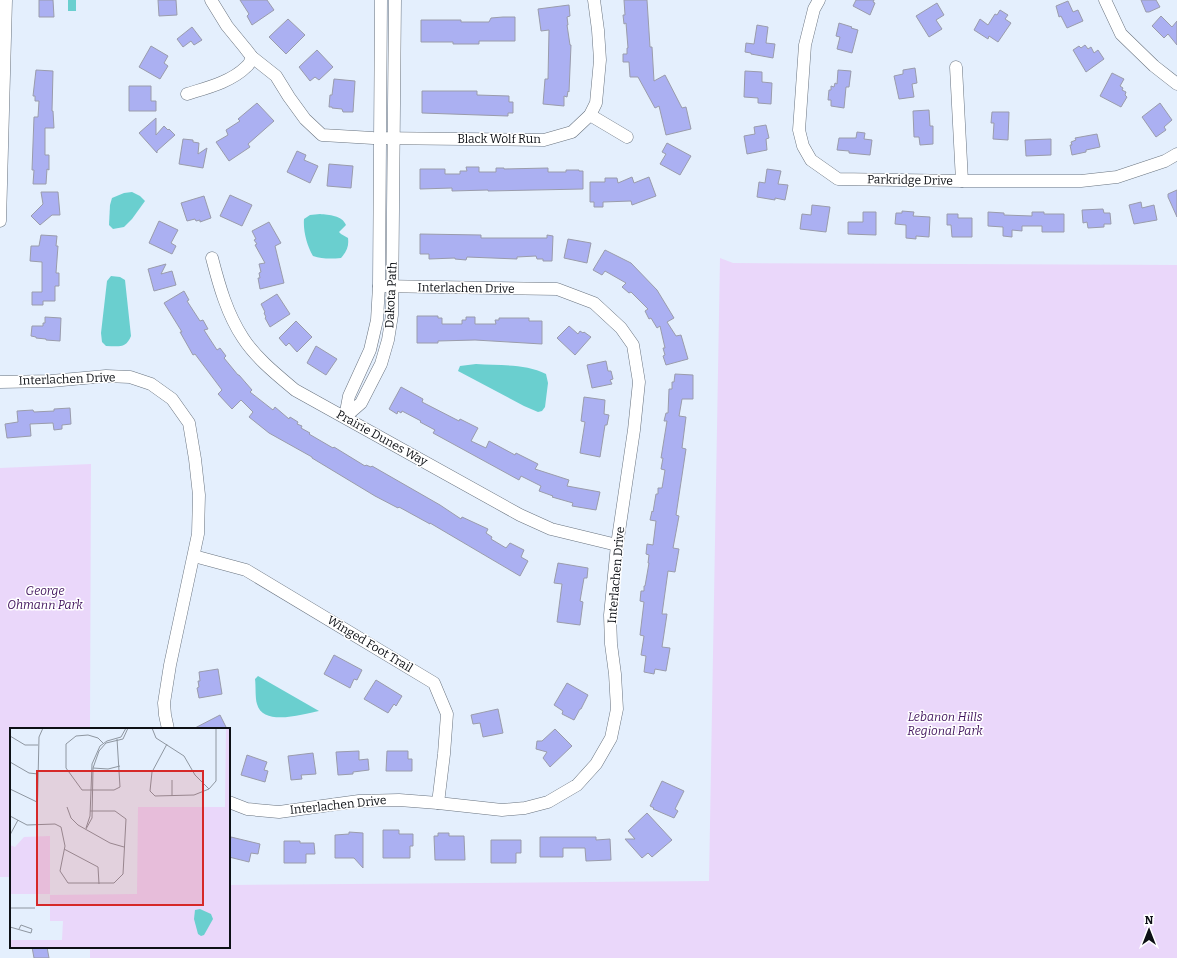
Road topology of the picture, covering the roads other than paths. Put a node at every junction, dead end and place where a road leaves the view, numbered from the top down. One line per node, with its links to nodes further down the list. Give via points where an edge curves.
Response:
1 (6, 0): 8 (street)
2 (211, 0): 9 (street, Black Wolf Run, via 227,26)
3 (381, 0): 15 (street, Dakota Path)
4 (395, 0): 16 (street, Dakota Path)
5 (594, 0): 13 (street, Black Wolf Run, via 600,60 596,103)
6 (819, 0): 18 (street, Parkridge Drive, via 814,9 805,45 798,130 811,160 838,179)
7 (1105, 0): 11 (street, via 1121,34)
8 (3, 26): 19 (street)
9 (252, 57): 12 (street, via 247,67 231,78); 15 (street, Black Wolf Run, via 276,76 305,119 322,135)
10 (956, 67): 18 (street)
11 (1177, 84)
12 (187, 94)
13 (590, 115): 14 (street); 16 (street, Black Wolf Run, via 572,132 544,140)
14 (627, 137)
15 (380, 138): 16 (street, Black Wolf Run); 21 (street, Dakota Path)
16 (394, 138): 22 (street, Dakota Path)
17 (1177, 154): 18 (street, Parkridge Drive, via 1165,161 1116,177 1081,181)
18 (962, 181)
19 (0, 221)
20 (212, 258): 24 (street, Prairie Dunes Way, via 227,308 243,338 276,374 295,390)
21 (379, 286): 22 (street, Interlachen Drive); 24 (street, Dakota Path, via 377,320 370,350 349,396)
22 (393, 286): 24 (street, Dakota Path, via 392,315 381,364 361,403); 25 (street, Interlachen Drive, via 557,290 594,303 621,328 633,345 639,382)
23 (0, 382): 26 (street, Interlachen Drive, via 130,377 151,384 172,399 189,423 195,459 199,495 198,534)
24 (345, 417): 25 (street, Prairie Dunes Way, via 551,530)
25 (617, 545): 29 (street, Interlachen Drive, via 610,615 617,709 611,738 596,764 577,785 548,802 525,808 502,810)
26 (194, 556): 27 (street, Interlachen Drive, via 164,703); 29 (street, Winged Foot Trail, via 246,570 434,683 447,714)
27 (168, 728)
28 (230, 802): 29 (street, Interlachen Drive, via 247,809 279,812 359,801 399,800)
29 (438, 803)

